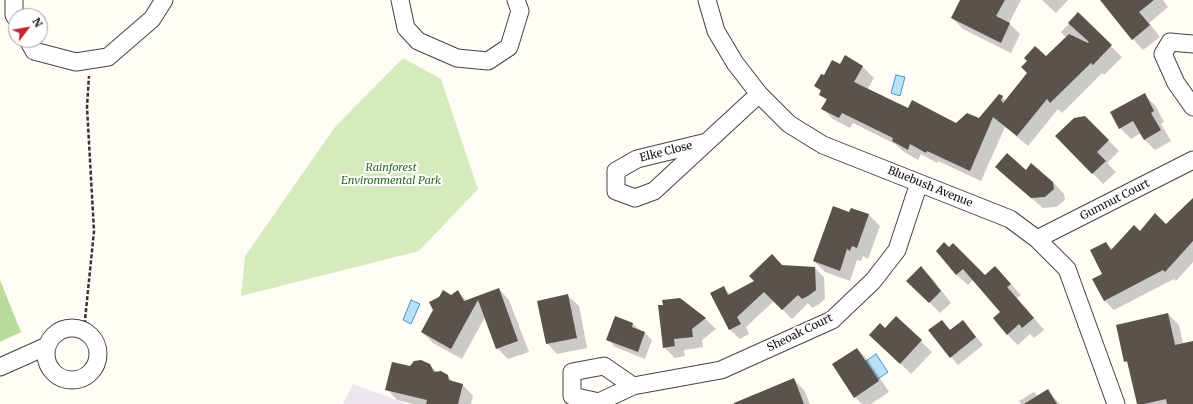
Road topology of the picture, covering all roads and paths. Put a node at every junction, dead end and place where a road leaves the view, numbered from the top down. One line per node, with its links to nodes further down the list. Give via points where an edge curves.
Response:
1 (164, 0): 7 (street, via 152,18 108,57)
2 (400, 0): 3 (street, via 406,28 418,41 456,58 488,61 509,47 520,11)
3 (516, 0)
4 (706, 0): 8 (street, Bluebush Avenue, via 716,31 735,63)
5 (1193, 44): 9 (street, via 1170,42 1163,54 1176,83)
6 (32, 48): 7 (street, via 34,52 76,62)
7 (90, 60): 14 (path, via 87,107 94,231)
8 (759, 94): 10 (street, Elke Close); 12 (street, Bluebush Avenue, via 789,124 822,145)
9 (1193, 107)
10 (708, 142): 10 (street, Elke Close, via 654,191 635,198 616,191 616,171 637,159)
11 (1193, 160): 13 (street, Gumnut Court)
12 (919, 183): 13 (street, Bluebush Avenue, via 1010,219); 17 (street, Sheoak Court, via 897,250 873,281 832,320 721,370)
13 (1037, 239): 18 (street, Bluebush Avenue, via 1067,269)
14 (84, 330): 15 (street, via 69,327 62,329 55,333); 15 (street, via 92,336 96,344 97,362 93,370 78,380 69,380 53,372 48,364)
15 (47, 346): 16 (street)
16 (0, 367)
17 (633, 386)
18 (1116, 404)

